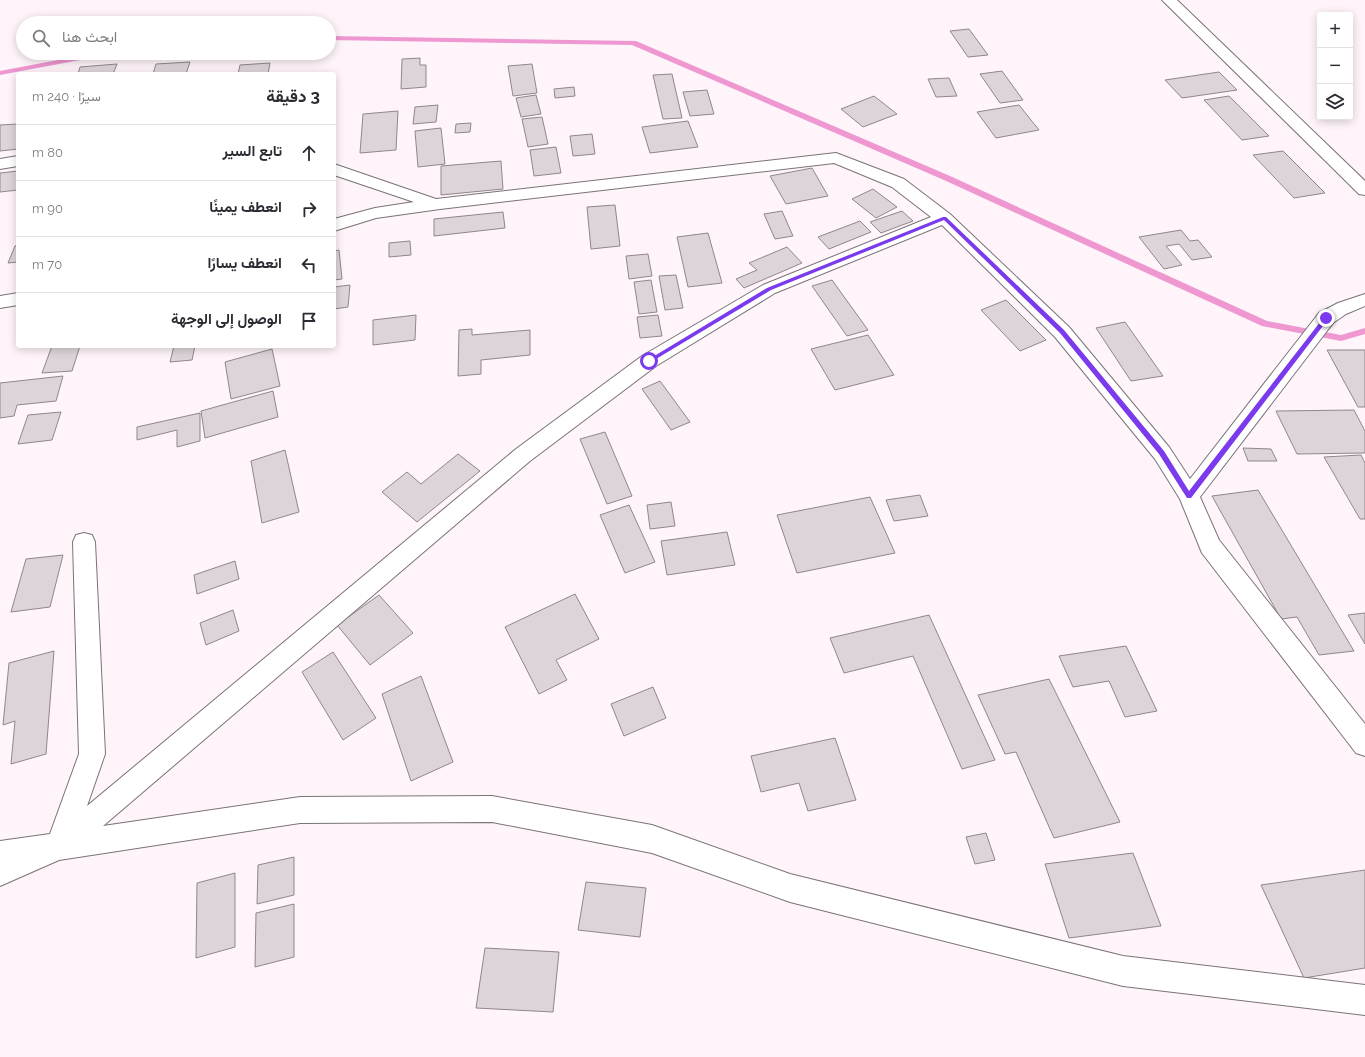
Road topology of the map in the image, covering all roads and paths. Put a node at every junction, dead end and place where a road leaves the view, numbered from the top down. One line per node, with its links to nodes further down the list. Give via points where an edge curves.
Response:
1 (1169, 0): 5 (street)
2 (16, 162): 3 (street)
3 (0, 164)
4 (336, 169): 6 (street)
5 (1365, 190)
6 (435, 204): 7 (street, via 836,158 898,183); 8 (street, via 375,213)
7 (944, 218): 12 (street, via 1062,332 1162,453); 15 (street, via 769,289 649,361 523,454)
8 (336, 224)
9 (16, 299): 11 (street)
10 (1365, 300): 12 (street, via 1336,310 1326,318)
11 (0, 302)
12 (1189, 496): 14 (street, via 1210,546)
13 (84, 542): 15 (street, via 92,754)
14 (1365, 744)
15 (59, 846): 16 (street); 17 (street); 18 (street, via 300,810 492,809 652,838 790,888 1123,971)
16 (0, 855)
17 (0, 872)
18 (1365, 1000)

